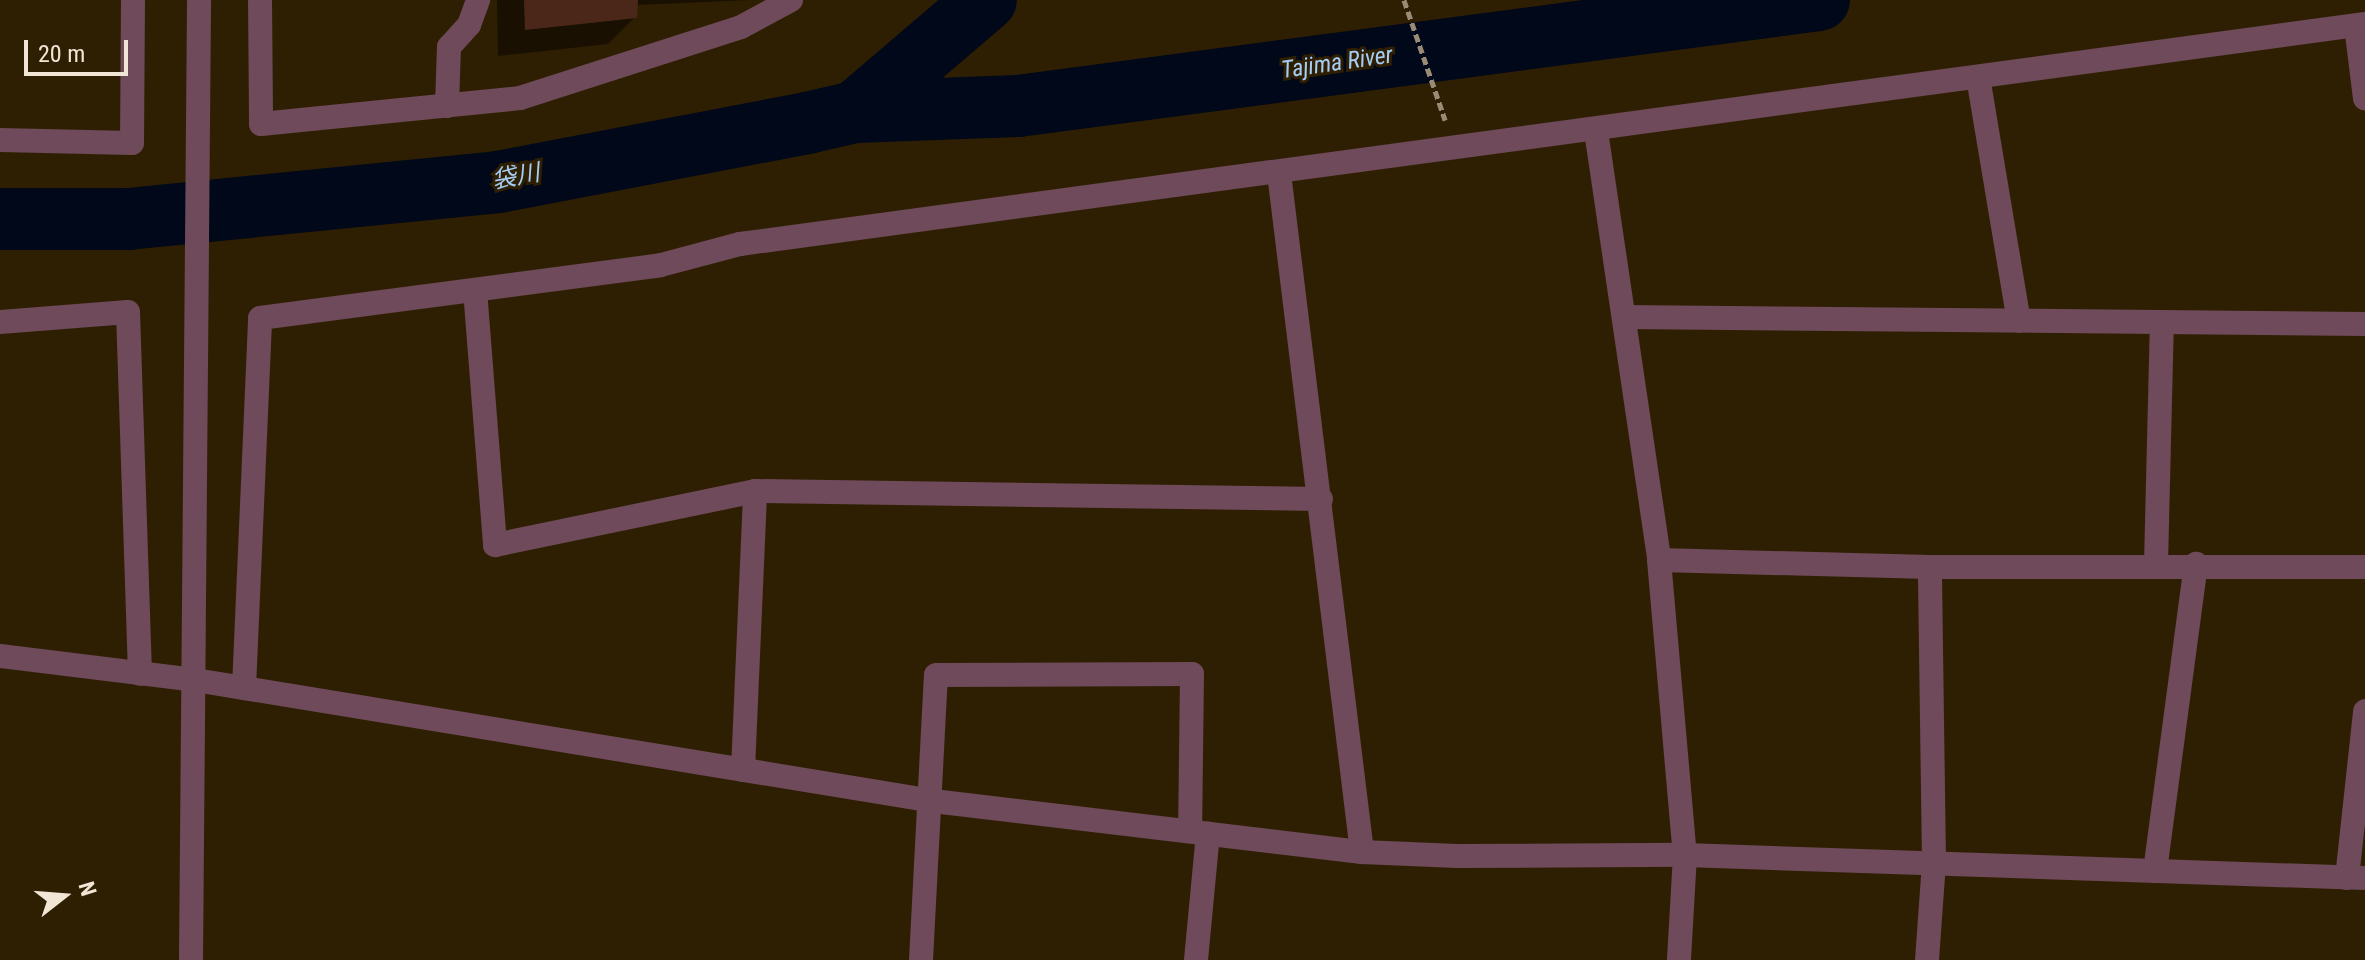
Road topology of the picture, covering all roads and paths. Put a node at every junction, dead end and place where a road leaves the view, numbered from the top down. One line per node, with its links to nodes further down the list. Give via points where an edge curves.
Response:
1 (133, 0): 12 (street, via 132,143)
2 (199, 0): 30 (street)
3 (260, 0): 10 (street, via 261,124)
4 (478, 0): 10 (street, via 469,25 449,47)
5 (791, 0): 10 (street, via 741,27 563,88)
6 (1404, 0): 13 (path)
7 (2361, 25): 8 (street); 9 (street)
8 (1978, 77): 11 (street); 17 (street)
9 (2365, 98)
10 (447, 106)
11 (1596, 131): 13 (street); 16 (street)
12 (0, 140)
13 (1455, 150): 14 (street)
14 (1279, 173): 15 (street, via 740,244 661,265); 22 (street)
15 (475, 290): 21 (street, via 495,545); 31 (street, via 260,318)
16 (1624, 317): 17 (street); 23 (street)
17 (2019, 321): 19 (street)
18 (0, 322): 29 (street, via 128,312)
19 (2162, 322): 20 (street); 24 (street)
20 (2365, 324)
21 (755, 491): 22 (street); 33 (street)
22 (1321, 499): 36 (street)
23 (1659, 560): 26 (street); 37 (street)
24 (2156, 564): 25 (street); 26 (street)
25 (2196, 564): 27 (street); 39 (street)
26 (1930, 567): 38 (street)
27 (2365, 567)
28 (0, 656): 29 (street)
29 (140, 674): 30 (street)
30 (195, 680): 31 (street); 41 (street)
31 (244, 688): 33 (street)
32 (2365, 711): 40 (street)
33 (743, 770): 34 (street)
34 (933, 801): 35 (street); 35 (street, via 936,675 1192,674); 42 (street)
35 (1199, 832): 36 (street); 43 (street)
36 (1362, 852): 37 (street)
37 (1685, 855): 38 (street); 44 (street)
38 (1934, 863): 39 (street); 45 (street)
39 (2155, 871): 40 (street)
40 (2356, 878)
41 (191, 960)
42 (921, 960)
43 (1196, 960)
44 (1679, 960)
45 (1927, 960)

